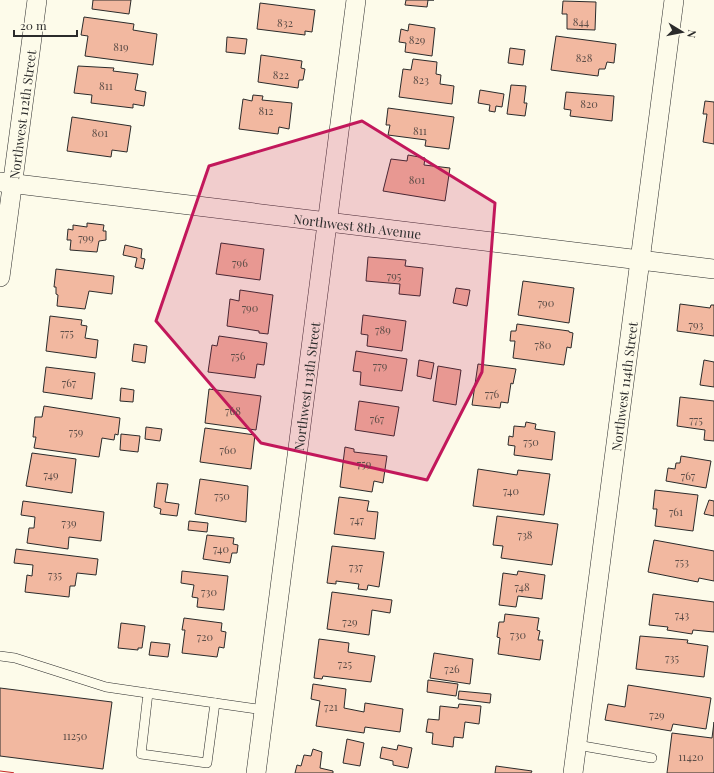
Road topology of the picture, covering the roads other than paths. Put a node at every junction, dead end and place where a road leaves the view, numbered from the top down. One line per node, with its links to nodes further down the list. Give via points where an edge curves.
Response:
1 (37, 0): 4 (street, Northwest 112th Street)
2 (356, 0): 5 (street, Northwest 113th Street)
3 (674, 0): 6 (street, Northwest 114th Street)
4 (6, 183): 5 (street, Northwest 8th Avenue); 8 (street, Northwest 112th Street)
5 (327, 221): 6 (street, Northwest 8th Avenue); 12 (street, Northwest 113th Street)
6 (640, 260): 7 (street, Northwest 8th Avenue); 13 (street, Northwest 114th Street)
7 (714, 269)
8 (0, 277)
9 (0, 656): 10 (lane, via 15,658 106,688)
10 (148, 693): 11 (lane); 11 (lane, via 140,754 207,763)
11 (215, 703): 12 (lane)
12 (264, 710): 15 (street, Northwest 113th Street)
13 (577, 745): 14 (lane); 16 (street, Northwest 114th Street)
14 (652, 758)
15 (256, 773)
16 (573, 773)

